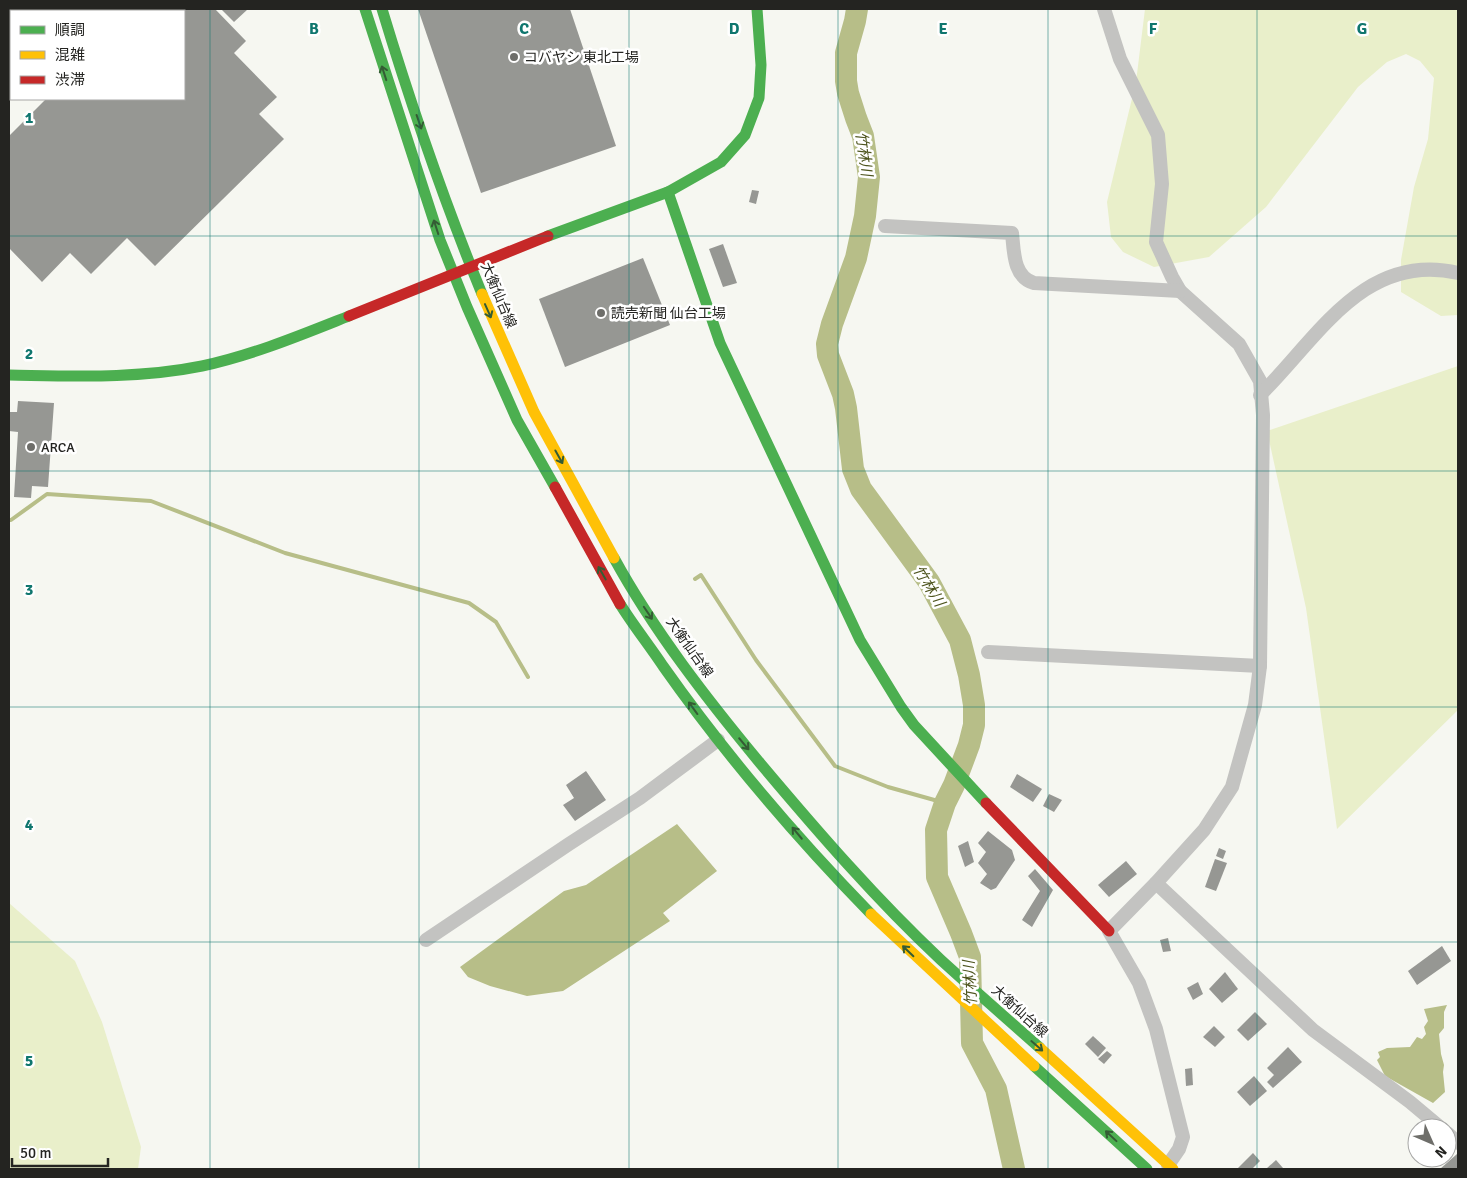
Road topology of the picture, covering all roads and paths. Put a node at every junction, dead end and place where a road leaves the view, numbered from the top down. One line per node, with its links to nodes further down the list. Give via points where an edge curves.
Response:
1 (365, 9): 8 (main road, one-way to 1)
2 (382, 9): 7 (main road, 大衡仙台線, one-way to 7)
3 (757, 9): 5 (main road, via 761,66 759,98 745,135 721,162)
4 (1104, 9): 10 (street, via 1120,59 1158,135 1162,184 1156,242)
5 (668, 192): 7 (main road); 17 (main road, via 720,343 860,640 901,708 946,761)
6 (886, 226): 10 (street, via 1012,233 1015,260 1021,275 1028,281)
7 (470, 266): 8 (main road); 20 (main road, 大衡仙台線, one-way to 20, via 534,412 628,583 720,715 826,842 941,960)
8 (453, 273): 11 (main road, via 294,338 200,366 102,377); 15 (main road, one-way to 8, via 621,606 589,552 516,420)
9 (1458, 273): 12 (street, via 1418,270 1373,284 1328,320)
10 (1180, 291): 12 (street, via 1239,344 1260,381)
11 (9, 375)
12 (1260, 395): 14 (street, via 1263,424)
13 (988, 652): 14 (street)
14 (1260, 666): 16 (street, via 1254,705 1232,787 1204,830)
15 (718, 740): 18 (street, via 640,798); 21 (main road, one-way to 15, via 870,914)
16 (1156, 883): 17 (street); 19 (street, via 1313,1030)
17 (1108, 931): 20 (street, via 1139,983 1156,1029 1183,1137)
18 (426, 940)
19 (1429, 1118)
20 (1170, 1167)
21 (1147, 1169)

